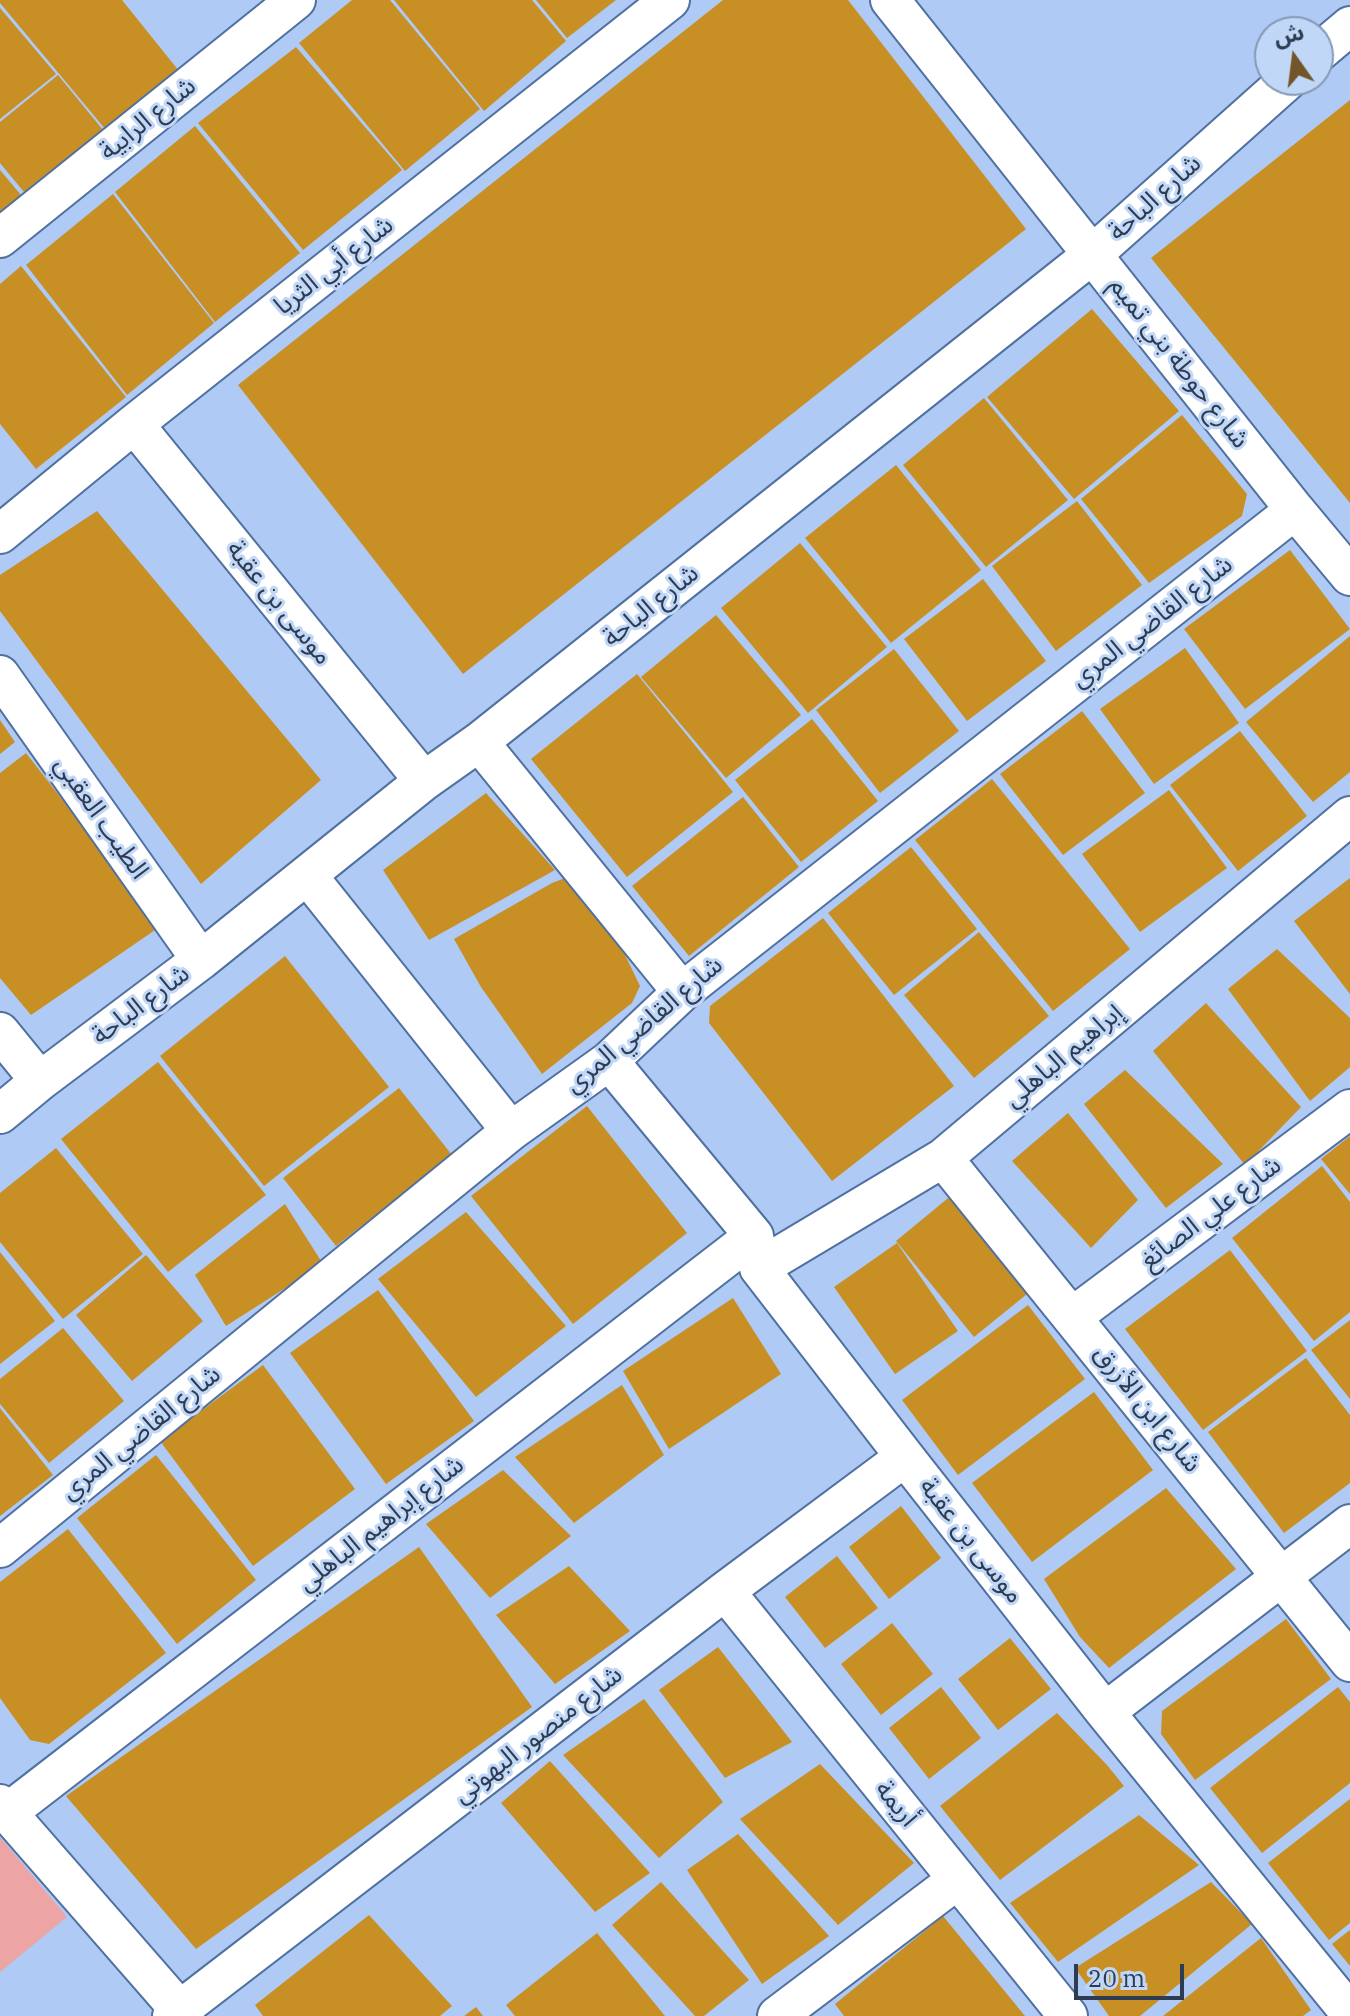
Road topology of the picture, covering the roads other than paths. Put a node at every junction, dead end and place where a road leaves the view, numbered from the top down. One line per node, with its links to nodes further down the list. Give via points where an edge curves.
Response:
1 (296, 0): 7 (street, شارع الرابية)
2 (670, 0): 9 (street, شارع أبي الثريا)
3 (890, 0): 8 (street, شارع حوطة بني تميم)
4 (1350, 26): 5 (street)
5 (1334, 40)
6 (1270, 96): 8 (street, شارع الباحة)
7 (0, 238)
8 (1093, 254): 10 (street, شارع حوطة بني تميم); 14 (street, شارع الباحة)
9 (134, 424): 11 (street, شارع أبي الثريا); 15 (street, موسى بن عقبة)
10 (1295, 510): 12 (street, شارع حوطة بني تميم); 19 (street, شارع القاضي المري)
11 (0, 534)
12 (1350, 576)
13 (0, 675): 18 (street, الطيب العقبي)
14 (479, 742): 15 (street, شارع الباحة); 19 (street)
15 (424, 781): 17 (street, شارع الباحة)
16 (1350, 816): 26 (street, إبراهيم الباهلي)
17 (307, 875): 18 (street, شارع الباحة); 25 (street)
18 (201, 960): 22 (street, شارع الباحة)
19 (682, 992): 21 (street, شارع القاضي المري)
20 (0, 1032): 22 (street)
21 (609, 1061): 25 (street, شارع القاضي المري); 27 (street, موسى بن عقبة)
22 (40, 1081): 24 (street, شارع الباحة)
23 (1350, 1109): 28 (street, شارع علي الصائغ)
24 (0, 1114)
25 (511, 1131): 31 (street, شارع القاضي المري)
26 (943, 1158): 27 (street, إبراهيم الباهلي); 28 (street, شارع ابن الأزرق)
27 (757, 1252): 29 (street, موسى بن عقبة); 36 (street, شارع إبراهيم الباهلي)
28 (1072, 1317): 32 (street, شارع ابن الأزرق)
29 (905, 1457): 33 (street, شارع منصور البهوتي); 35 (street, موسى بن عقبة)
30 (1350, 1524): 32 (street)
31 (0, 1548)
32 (1282, 1576): 34 (street, شارع ابن الأزرق); 35 (street)
33 (725, 1591): 37 (street, أريمة); 38 (street, شارع منصور البهوتي)
34 (1350, 1662)
35 (1105, 1712): 39 (street, موسى بن عقبة)
36 (3, 1808): 38 (street)
37 (957, 1880): 40 (street); 41 (street, أريمة)
38 (179, 2014)
39 (1349, 2014)
40 (777, 2016)
41 (1068, 2016)

